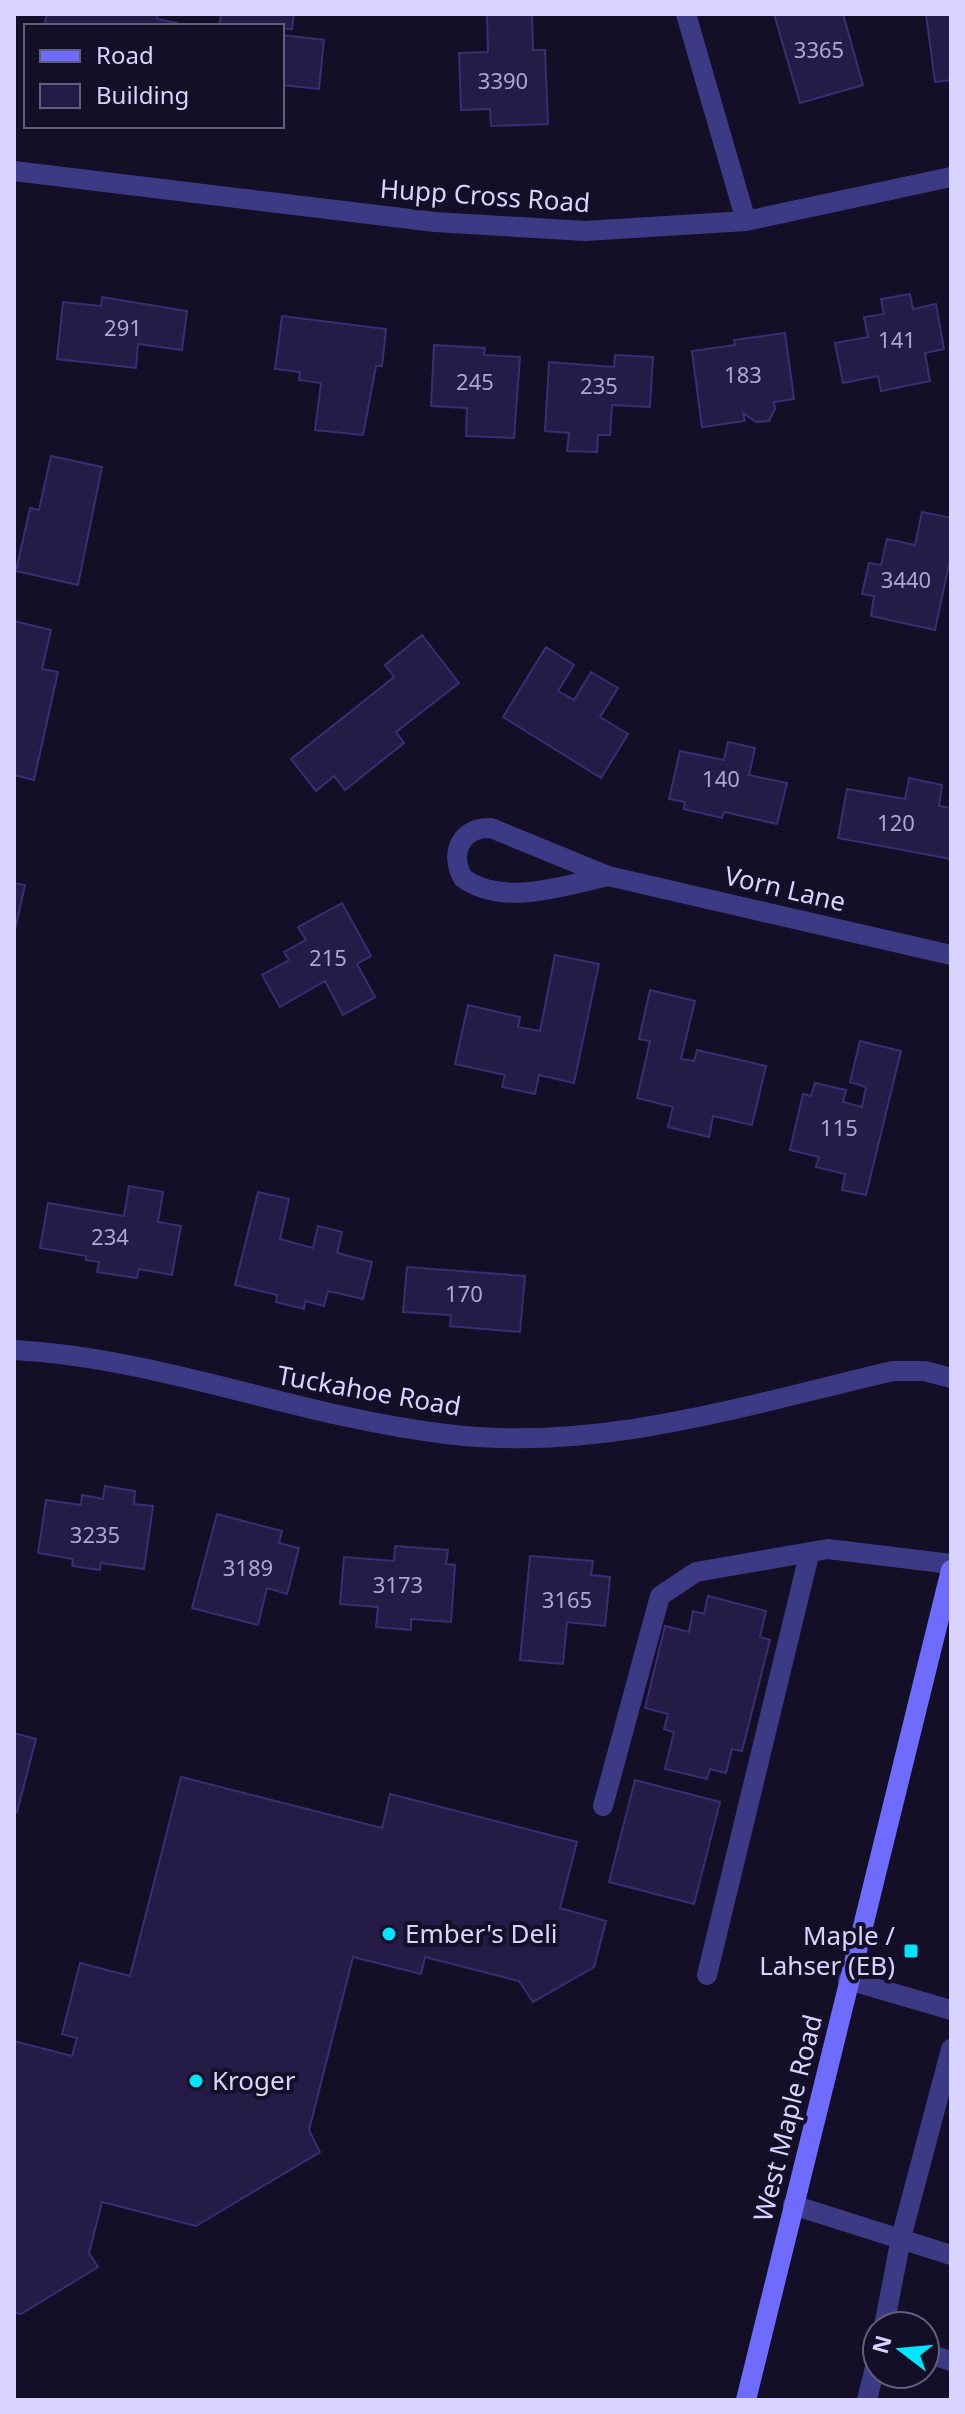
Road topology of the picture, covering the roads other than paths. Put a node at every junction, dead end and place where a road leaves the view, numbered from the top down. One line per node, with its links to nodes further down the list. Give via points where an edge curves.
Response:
1 (686, 14): 4 (street)
2 (14, 171): 4 (street, Hupp Cross Road, via 435,222 585,231)
3 (951, 177): 4 (street, Hupp Cross Road)
4 (746, 221)
5 (608, 876): 5 (street, Vorn Lane, via 491,828 469,833 456,855 463,878 482,890 554,888); 6 (street, Vorn Lane)
6 (951, 955)
7 (14, 1350): 8 (street, Tuckahoe Road, via 133,1365 352,1420 449,1435 511,1437 656,1427 893,1371)
8 (951, 1378)
9 (809, 1555): 10 (street, via 828,1549); 13 (street, via 696,1572 660,1596); 14 (street)
10 (951, 1564)
11 (951, 1570): 12 (main road, West Maple Road)
12 (947, 1608): 15 (main road, West Maple Road)
13 (603, 1806)
14 (707, 1975)
15 (848, 1980): 16 (street); 18 (main road, West Maple Road)
16 (951, 2010)
17 (951, 2049): 19 (street)
18 (793, 2205): 19 (street); 22 (main road, West Maple Road)
19 (901, 2238): 20 (street); 21 (street)
20 (951, 2255)
21 (887, 2310)
22 (746, 2400)

